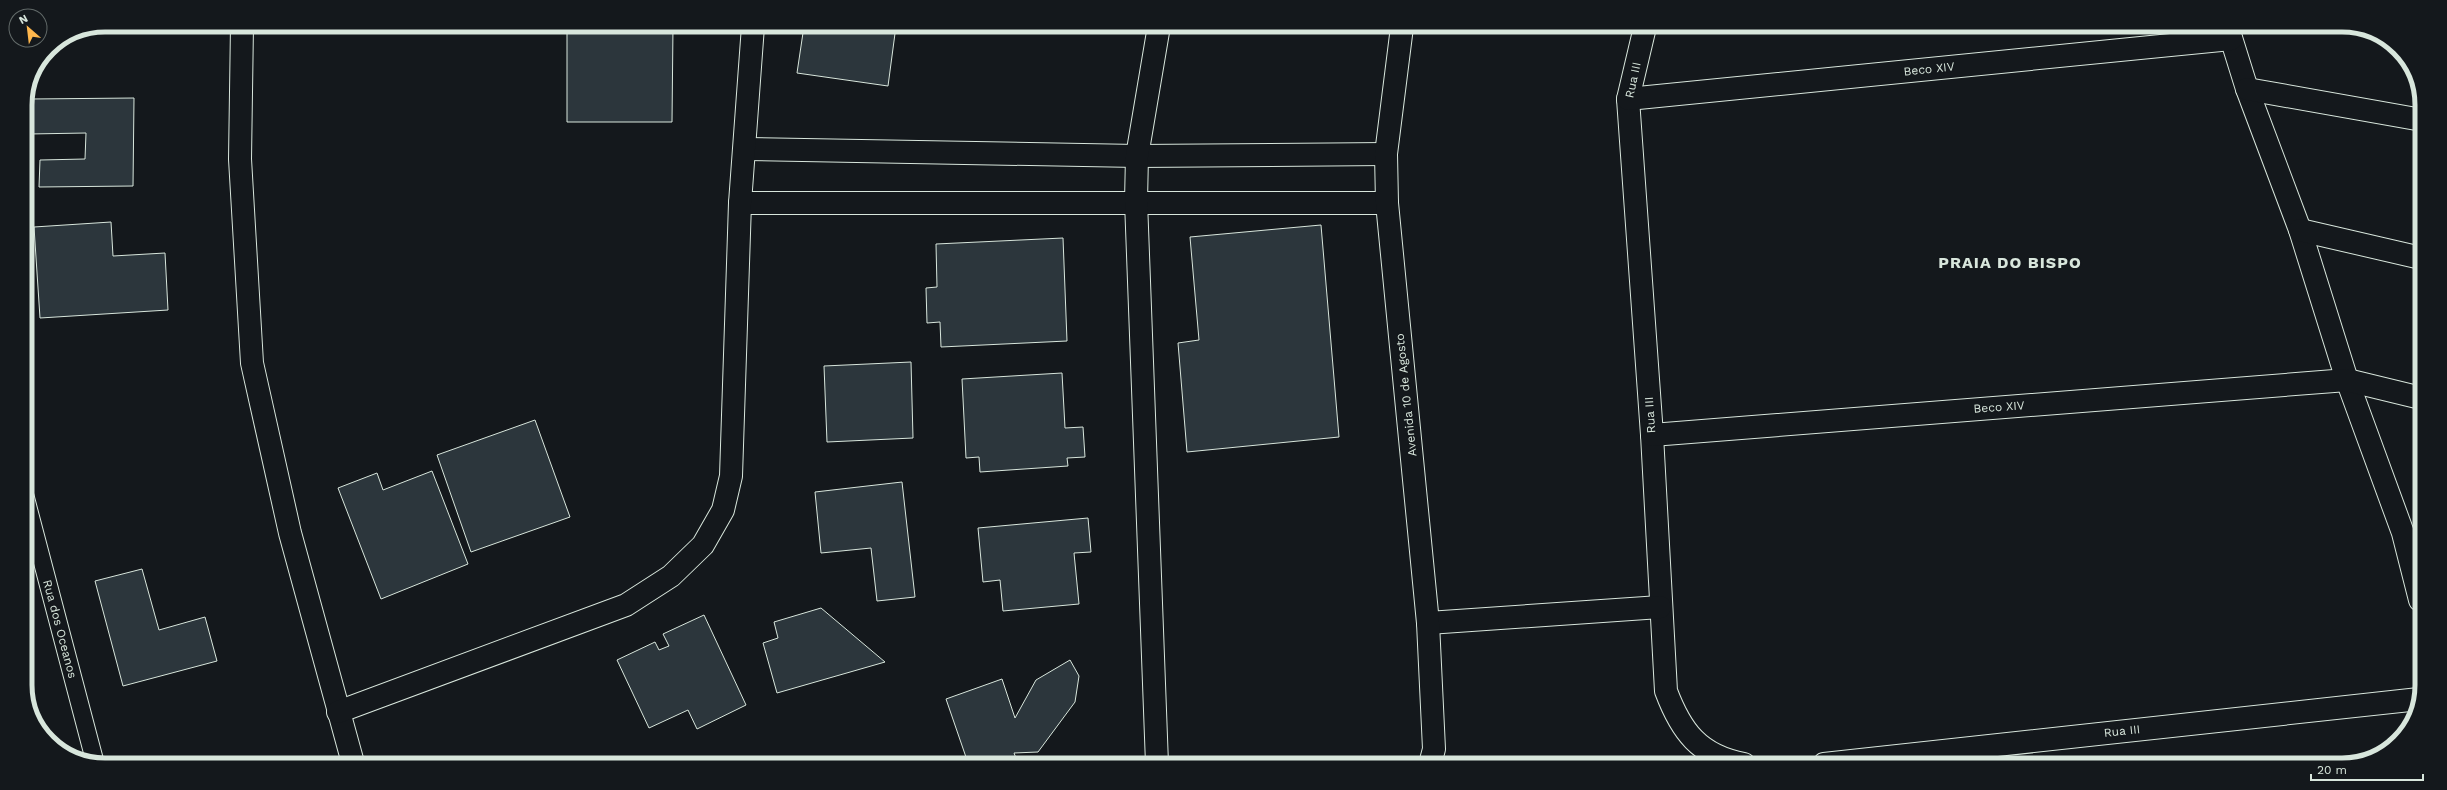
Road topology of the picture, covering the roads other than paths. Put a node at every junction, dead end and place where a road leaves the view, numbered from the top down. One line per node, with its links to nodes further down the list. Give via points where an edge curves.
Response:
1 (242, 32): 27 (street, via 240,159 252,363 290,533)
2 (753, 32): 10 (street)
3 (1158, 32): 12 (street)
4 (1401, 32): 11 (street, Avenida 10 de Agosto)
5 (1644, 32): 8 (street, Rua III)
6 (2230, 33): 7 (street); 8 (street, Beco XIV)
7 (2247, 89): 9 (street); 16 (street)
8 (1628, 99): 20 (street, Rua III)
9 (2415, 119)
10 (744, 149): 12 (street); 14 (street)
11 (1386, 154): 12 (street); 15 (street, Avenida 10 de Agosto)
12 (1136, 156): 13 (street)
13 (1136, 201): 14 (street); 15 (street); 30 (street)
14 (740, 202): 27 (street, via 731,476 723,510 703,545 671,576 626,605)
15 (1387, 203): 25 (street, Avenida 10 de Agosto)
16 (2300, 230): 17 (street); 18 (street)
17 (2415, 257)
18 (2347, 380): 19 (street, Beco XIV); 20 (street, Beco XIV); 22 (street)
19 (2415, 397)
20 (1652, 435): 24 (street, Rua III)
21 (32, 523): 28 (lane, Rua dos Oceanos)
22 (2412, 536): 23 (street)
23 (2415, 560)
24 (1660, 607): 25 (street); 32 (street, Rua III, via 1666,691 1675,717 1686,733 1704,751)
25 (1428, 623): 31 (street, Avenida 10 de Agosto)
26 (2414, 699): 33 (street, Rua III)
27 (338, 712): 29 (street)
28 (94, 757)
29 (352, 758)
30 (1157, 758)
31 (1435, 758)
32 (1726, 758)
33 (1878, 758)

